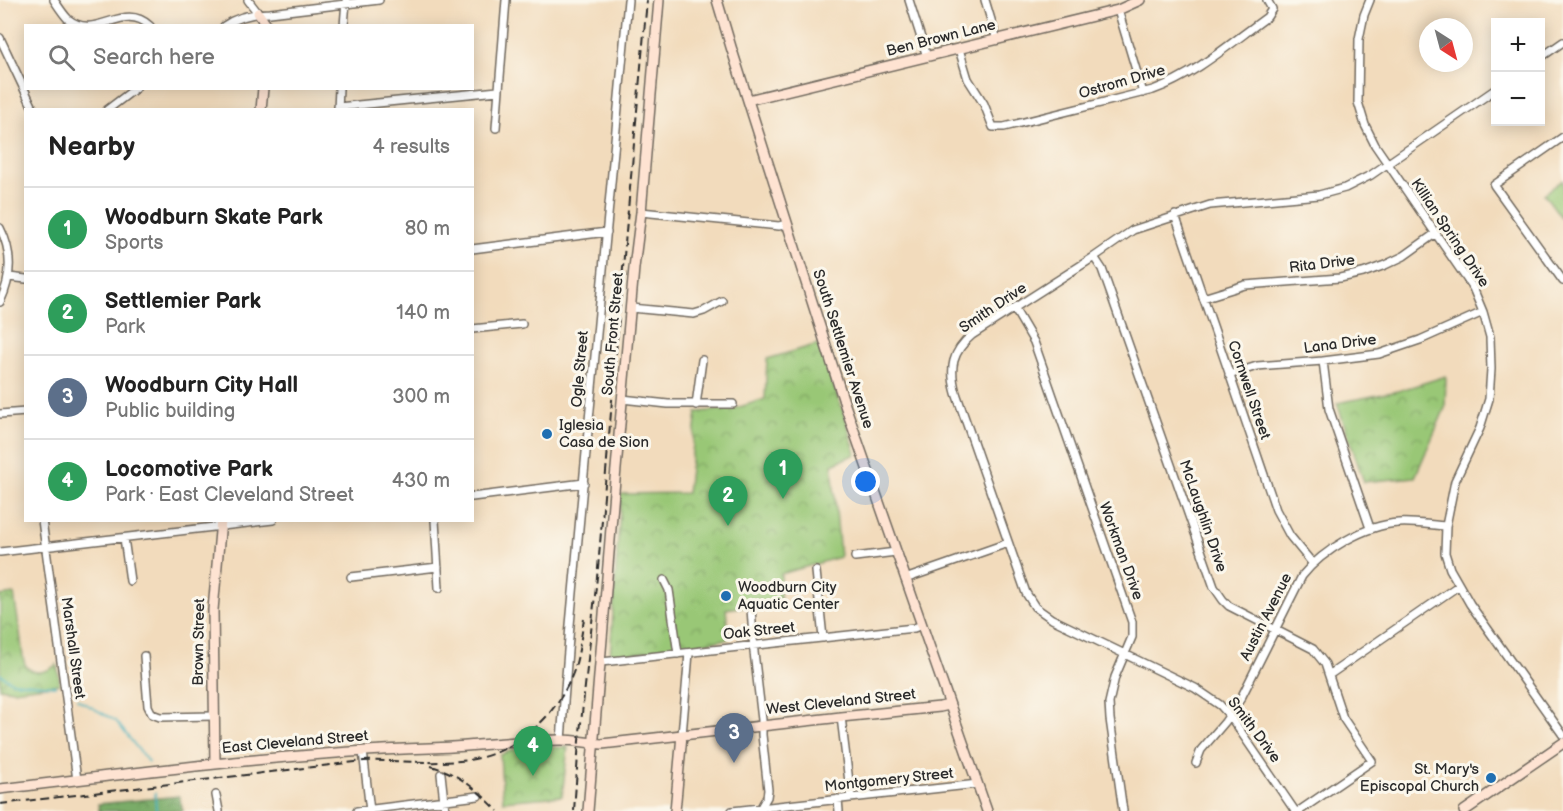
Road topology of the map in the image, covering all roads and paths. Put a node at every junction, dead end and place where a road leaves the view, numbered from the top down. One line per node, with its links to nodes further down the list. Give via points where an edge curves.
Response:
1 (54, 0): 16 (street, via 68,19)
2 (248, 0): 15 (street)
3 (379, 0): 13 (street)
4 (506, 0): 33 (street)
5 (628, 0): 49 (street, Ogle Street)
6 (659, 0): 45 (street, South Front Street)
7 (717, 0): 36 (street, South Settlemier Avenue)
8 (909, 0): 27 (street)
9 (985, 0): 23 (street)
10 (1140, 0): 14 (street, Ben Brown Lane)
11 (1268, 0): 35 (street, Ostrom Drive, via 1272,9 1267,17 1183,77)
12 (1370, 0): 44 (street, Killian Spring Drive, via 1359,39 1358,102 1365,125)
13 (346, 2): 15 (street); 21 (street)
14 (1118, 10): 23 (street, Ben Brown Lane); 35 (street)
15 (258, 13): 19 (street); 20 (street)
16 (80, 24)
17 (94, 24): 18 (street, via 127,12)
18 (149, 24)
19 (227, 24)
20 (266, 24)
21 (344, 24)
22 (0, 38): 28 (street)
23 (997, 40): 25 (street, Ben Brown Lane)
24 (1563, 42): 26 (street)
25 (959, 49): 27 (street, Ben Brown Lane); 35 (street, Ostrom Drive, via 968,79 993,127)
26 (1545, 55)
27 (927, 57): 36 (street, Ben Brown Lane)
28 (24, 89)
29 (25, 90): 37 (street)
30 (133, 90): 38 (street)
31 (263, 90): 39 (street)
32 (339, 90): 40 (street)
33 (498, 91): 41 (street); 42 (street)
34 (1491, 91): 44 (street, Smith Drive)
35 (1143, 93)
36 (748, 100): 47 (street, South Settlemier Avenue)
37 (33, 108)
38 (110, 108)
39 (261, 108)
40 (338, 108)
41 (347, 108)
42 (496, 128)
43 (1563, 137): 55 (street, via 1494,185)
44 (1387, 163): 46 (street, Smith Drive, via 1336,191 1210,206); 50 (street, Killian Spring Drive)
45 (641, 212): 47 (street); 59 (street, South Front Street)
46 (1175, 215): 52 (street, Smith Drive, via 1133,230); 56 (street, Cornwell Street)
47 (787, 224): 84 (street, South Settlemier Avenue)
48 (0, 228): 53 (street, via 8,248)
49 (607, 232): 51 (street); 72 (street, Ogle Street)
50 (1436, 233): 56 (street, Rita Drive, via 1404,256 1363,273 1245,285); 61 (street, Killian Spring Drive, via 1473,288)
51 (474, 249)
52 (1094, 257): 60 (street, Smith Drive); 97 (street, McLaughlin Drive, via 1101,266 1214,587 1229,606)
53 (9, 276): 54 (street); 58 (street)
54 (24, 279)
55 (1563, 281)
56 (1203, 298): 66 (street, Cornwell Street)
57 (722, 301): 59 (street, via 694,314)
58 (0, 302)
59 (631, 308): 67 (street, South Front Street)
60 (1014, 308): 81 (street, Smith Drive, via 966,340 955,357 952,371 956,393); 102 (street, Workman Drive, via 1034,342 1131,616 1132,632)
61 (1483, 312): 65 (street, Lana Drive, via 1399,348 1360,358); 78 (street, Killian Spring Drive, via 1490,337 1489,399 1455,482)
62 (522, 324): 63 (street)
63 (474, 329)
64 (702, 360): 69 (street)
65 (1323, 361): 66 (street, Lana Drive, via 1257,366); 79 (street, via 1329,409)
66 (1229, 375): 86 (street, Cornwell Street, via 1276,510 1290,536)
67 (622, 399): 69 (street); 104 (street, South Front Street)
68 (733, 404): 69 (street)
69 (696, 405)
70 (24, 412): 71 (street)
71 (0, 414)
72 (584, 483): 73 (street); 113 (street, Ogle Street)
73 (474, 497)
74 (42, 522): 82 (street, Marshall Street)
75 (238, 522): 77 (street)
76 (435, 522): 87 (street)
77 (221, 523): 80 (street); 107 (street, Brown Street, via 213,610)
78 (1446, 526): 79 (street, Austin Avenue, via 1399,523); 93 (street, Killian Spring Drive, via 1445,553)
79 (1370, 528): 86 (street, Austin Avenue)
80 (124, 538): 82 (street); 92 (street)
81 (1008, 543): 90 (street); 102 (street, Smith Drive, via 1035,607)
82 (45, 547): 83 (street); 120 (street, Marshall Street)
83 (0, 552)
84 (896, 552): 85 (street); 90 (street, South Settlemier Avenue)
85 (855, 557)
86 (1313, 564): 97 (street, Austin Avenue, via 1302,576)
87 (438, 567): 89 (street); 94 (street)
88 (816, 571): 98 (street)
89 (351, 577)
90 (905, 579): 96 (street, South Settlemier Avenue)
91 (664, 580): 101 (street, via 669,590)
92 (130, 581)
93 (1458, 586): 105 (street); 112 (street, Killian Spring Drive)
94 (439, 588)
95 (751, 608): 99 (street)
96 (922, 625): 98 (street, Oak Street); 106 (street, South Settlemier Avenue)
97 (1275, 628): 105 (street, McLaughlin Drive, via 1313,649); 108 (street, Austin Avenue)
98 (823, 638): 99 (street, Oak Street)
99 (753, 645): 100 (street, Oak Street); 110 (street)
100 (689, 653): 101 (street, Oak Street); 111 (street)
101 (678, 654): 104 (street, Oak Street)
102 (1125, 655): 108 (street, Smith Drive, via 1195,688); 138 (street, Workman Drive, via 1113,686 1109,711)
103 (144, 656): 107 (street, via 152,714)
104 (600, 662): 114 (street, South Front Street)
105 (1329, 675): 139 (street, McLaughlin Drive, via 1343,718 1372,761)
106 (949, 705): 109 (street, West Cleveland Street); 121 (street, South Settlemier Avenue)
107 (214, 716): 117 (street, Brown Street)
108 (1230, 716): 118 (street, Austin Avenue, via 1201,750); 139 (street, Smith Drive)
109 (842, 717): 110 (street, West Cleveland Street); 125 (street)
110 (762, 726): 111 (street, West Cleveland Street); 128 (street, via 768,790)
111 (682, 735): 114 (street, West Cleveland Street); 134 (street)
112 (1563, 735)
113 (561, 740): 114 (street, East Cleveland Street); 116 (street, East Cleveland Street)
114 (593, 743): 133 (street, South Front Street)
115 (1563, 743): 140 (street)
116 (363, 751): 117 (street, East Cleveland Street); 129 (street)
117 (215, 763): 120 (street, East Cleveland Street)
118 (1196, 763)
119 (441, 774): 127 (street)
120 (77, 780): 122 (street, East Cleveland Street)
121 (978, 784): 125 (street, Montgomery Street); 137 (street, South Settlemier Avenue)
122 (0, 789)
123 (216, 795): 130 (street)
124 (478, 796): 127 (street)
125 (851, 798): 126 (street, Montgomery Street)
126 (838, 799): 128 (street, Montgomery Street); 136 (street)
127 (444, 801): 129 (street); 132 (street)
128 (760, 809): 135 (street, Montgomery Street)
129 (370, 810): 131 (street)
130 (219, 811)
131 (357, 811)
132 (445, 811)
133 (588, 811)
134 (675, 811)
135 (732, 811)
136 (838, 811)
137 (987, 811)
138 (1123, 811)
139 (1297, 811)
140 (1464, 811)

